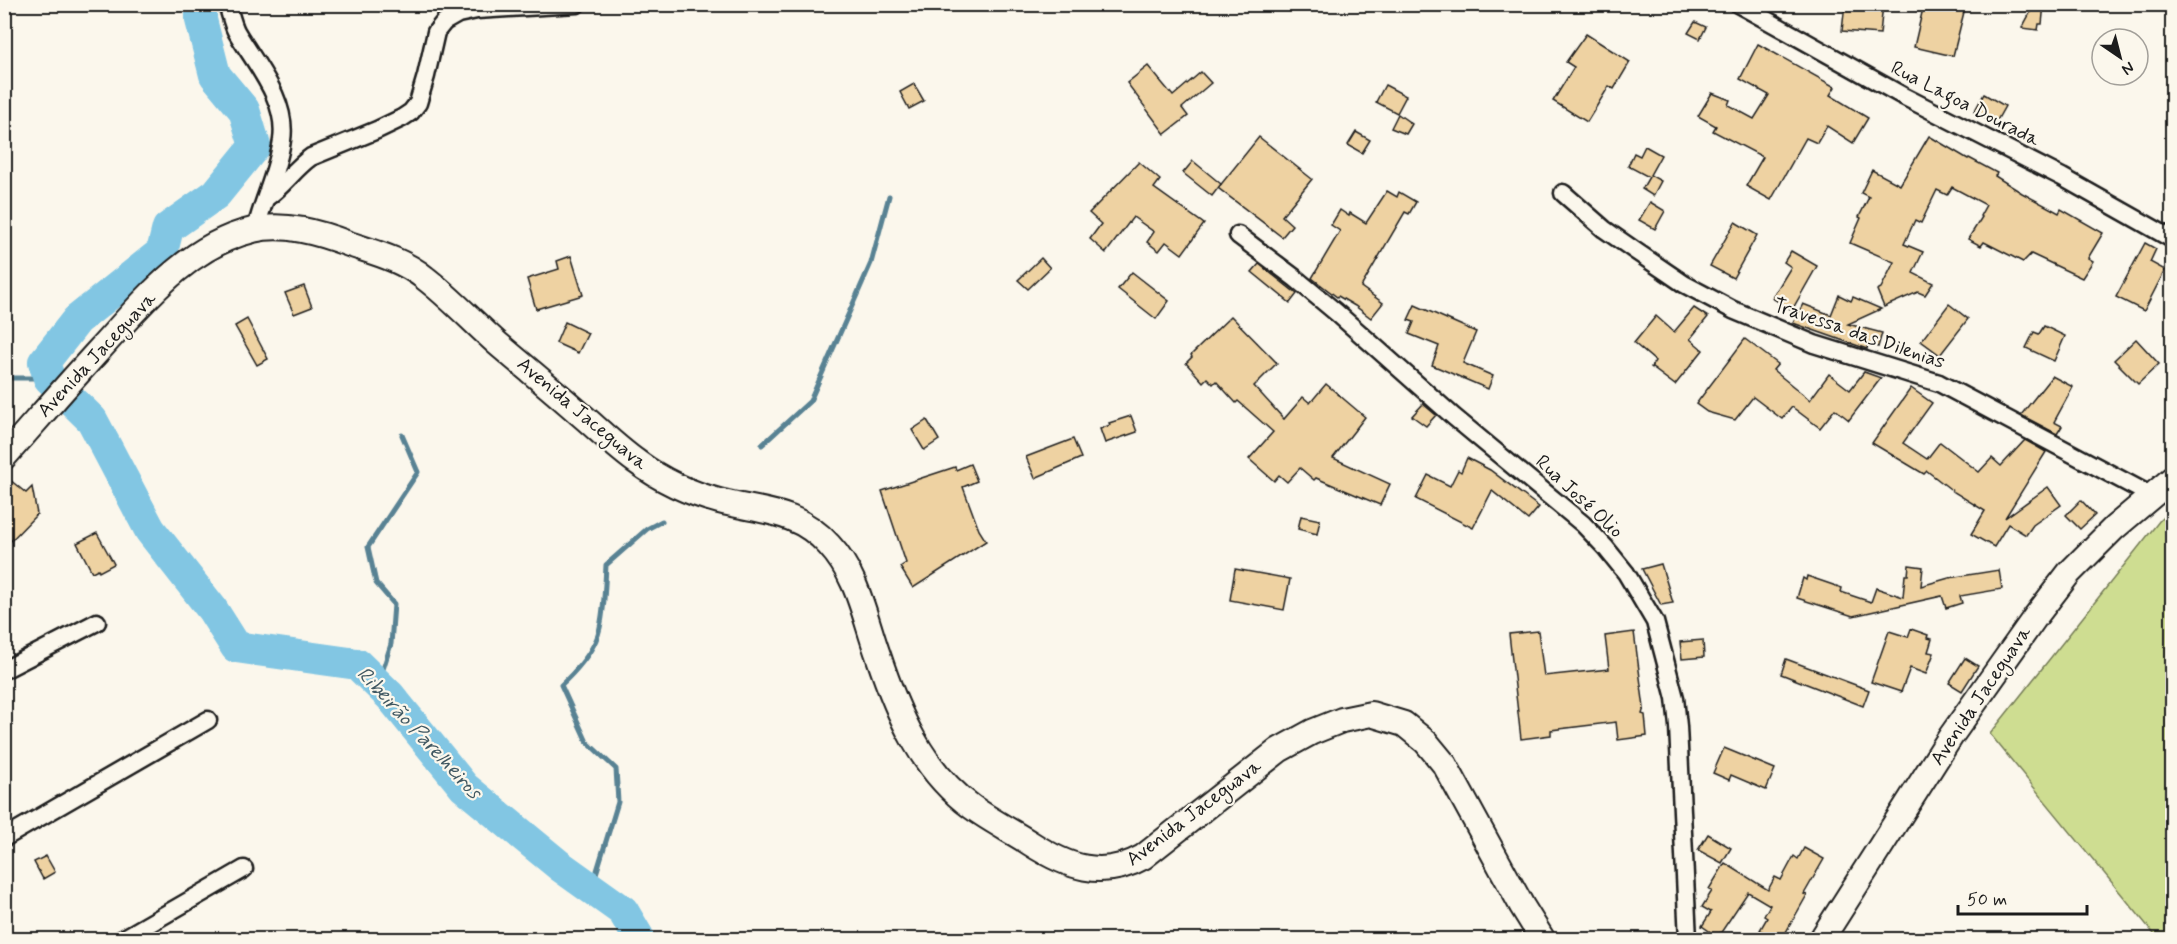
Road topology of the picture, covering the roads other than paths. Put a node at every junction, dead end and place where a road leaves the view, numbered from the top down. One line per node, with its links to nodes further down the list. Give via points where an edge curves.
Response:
1 (227, 4): 5 (street, via 235,28 282,115 283,137)
2 (577, 4): 5 (street, via 477,10 444,22 436,32 418,103 411,112 311,157)
3 (1738, 4): 8 (street, Rua Lagoa Dourada)
4 (1563, 194): 11 (street, Travessa das Dilenias, via 1637,252 1684,284 1733,310 1814,344 1939,382)
5 (266, 198): 6 (street)
6 (256, 229): 9 (main road, Avenida Jaceguava, via 220,240 179,268 134,312); 18 (main road, Avenida Jaceguava, via 306,231 392,258 423,276 609,439 663,480 720,502 766,510 813,530 846,567 857,589 897,708 925,760 970,806 1038,848 1080,867 1127,866 1279,750 1342,720 1371,714 1404,724 1426,742 1444,765)
7 (1238, 235): 19 (street, Rua José Olio, via 1329,306 1583,524 1626,573 1655,622 1675,698)
8 (2172, 239)
9 (4, 457)
10 (2172, 479): 11 (main road, Avenida Jaceguava)
11 (2152, 496): 20 (main road, Avenida Jaceguava, via 2069,573 2036,616 1951,736)
12 (97, 621): 13 (street)
13 (4, 670)
14 (208, 720): 15 (street)
15 (4, 838)
16 (244, 869): 17 (street)
17 (121, 939)
18 (1543, 939)
19 (1688, 939)
20 (1821, 939)

